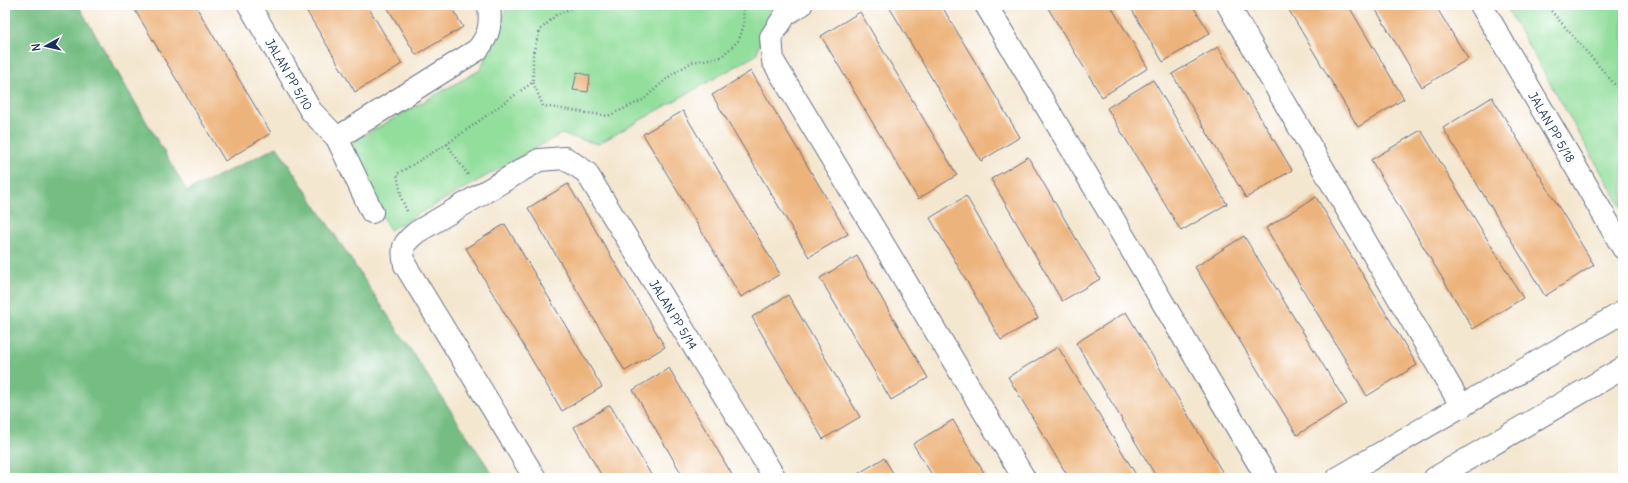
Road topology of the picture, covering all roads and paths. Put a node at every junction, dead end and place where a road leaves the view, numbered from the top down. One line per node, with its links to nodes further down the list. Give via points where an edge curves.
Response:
1 (249, 5): 12 (street, JALAN PP 5/10, via 311,111)
2 (489, 5): 12 (street, via 487,39 477,50)
3 (578, 5): 10 (path, via 556,16 540,30 533,53)
4 (743, 5): 10 (path, via 744,24 739,40 721,57 692,62 671,75 643,100 608,116 543,106)
5 (802, 5): 23 (street, via 786,14 771,37 773,61)
6 (986, 5): 24 (street)
7 (1228, 5): 20 (street)
8 (1480, 5): 17 (street, JALAN PP 5/18)
9 (1546, 5): 11 (path)
10 (533, 82): 13 (path)
11 (1623, 94)
12 (337, 138): 15 (street, JALAN PP 5/10)
13 (447, 144): 14 (path); 16 (path, via 397,174 402,200)
14 (481, 195): 16 (street); 22 (street, JALAN PP 5/14, via 540,160 566,158 586,172)
15 (372, 212)
16 (417, 232): 21 (street, via 406,241 402,250 405,265)
17 (1623, 248)
18 (1623, 312): 20 (street)
19 (1623, 368): 26 (street)
20 (1462, 407): 25 (street)
21 (535, 478)
22 (775, 478)
23 (1024, 478)
24 (1267, 478)
25 (1338, 478)
26 (1435, 478)

